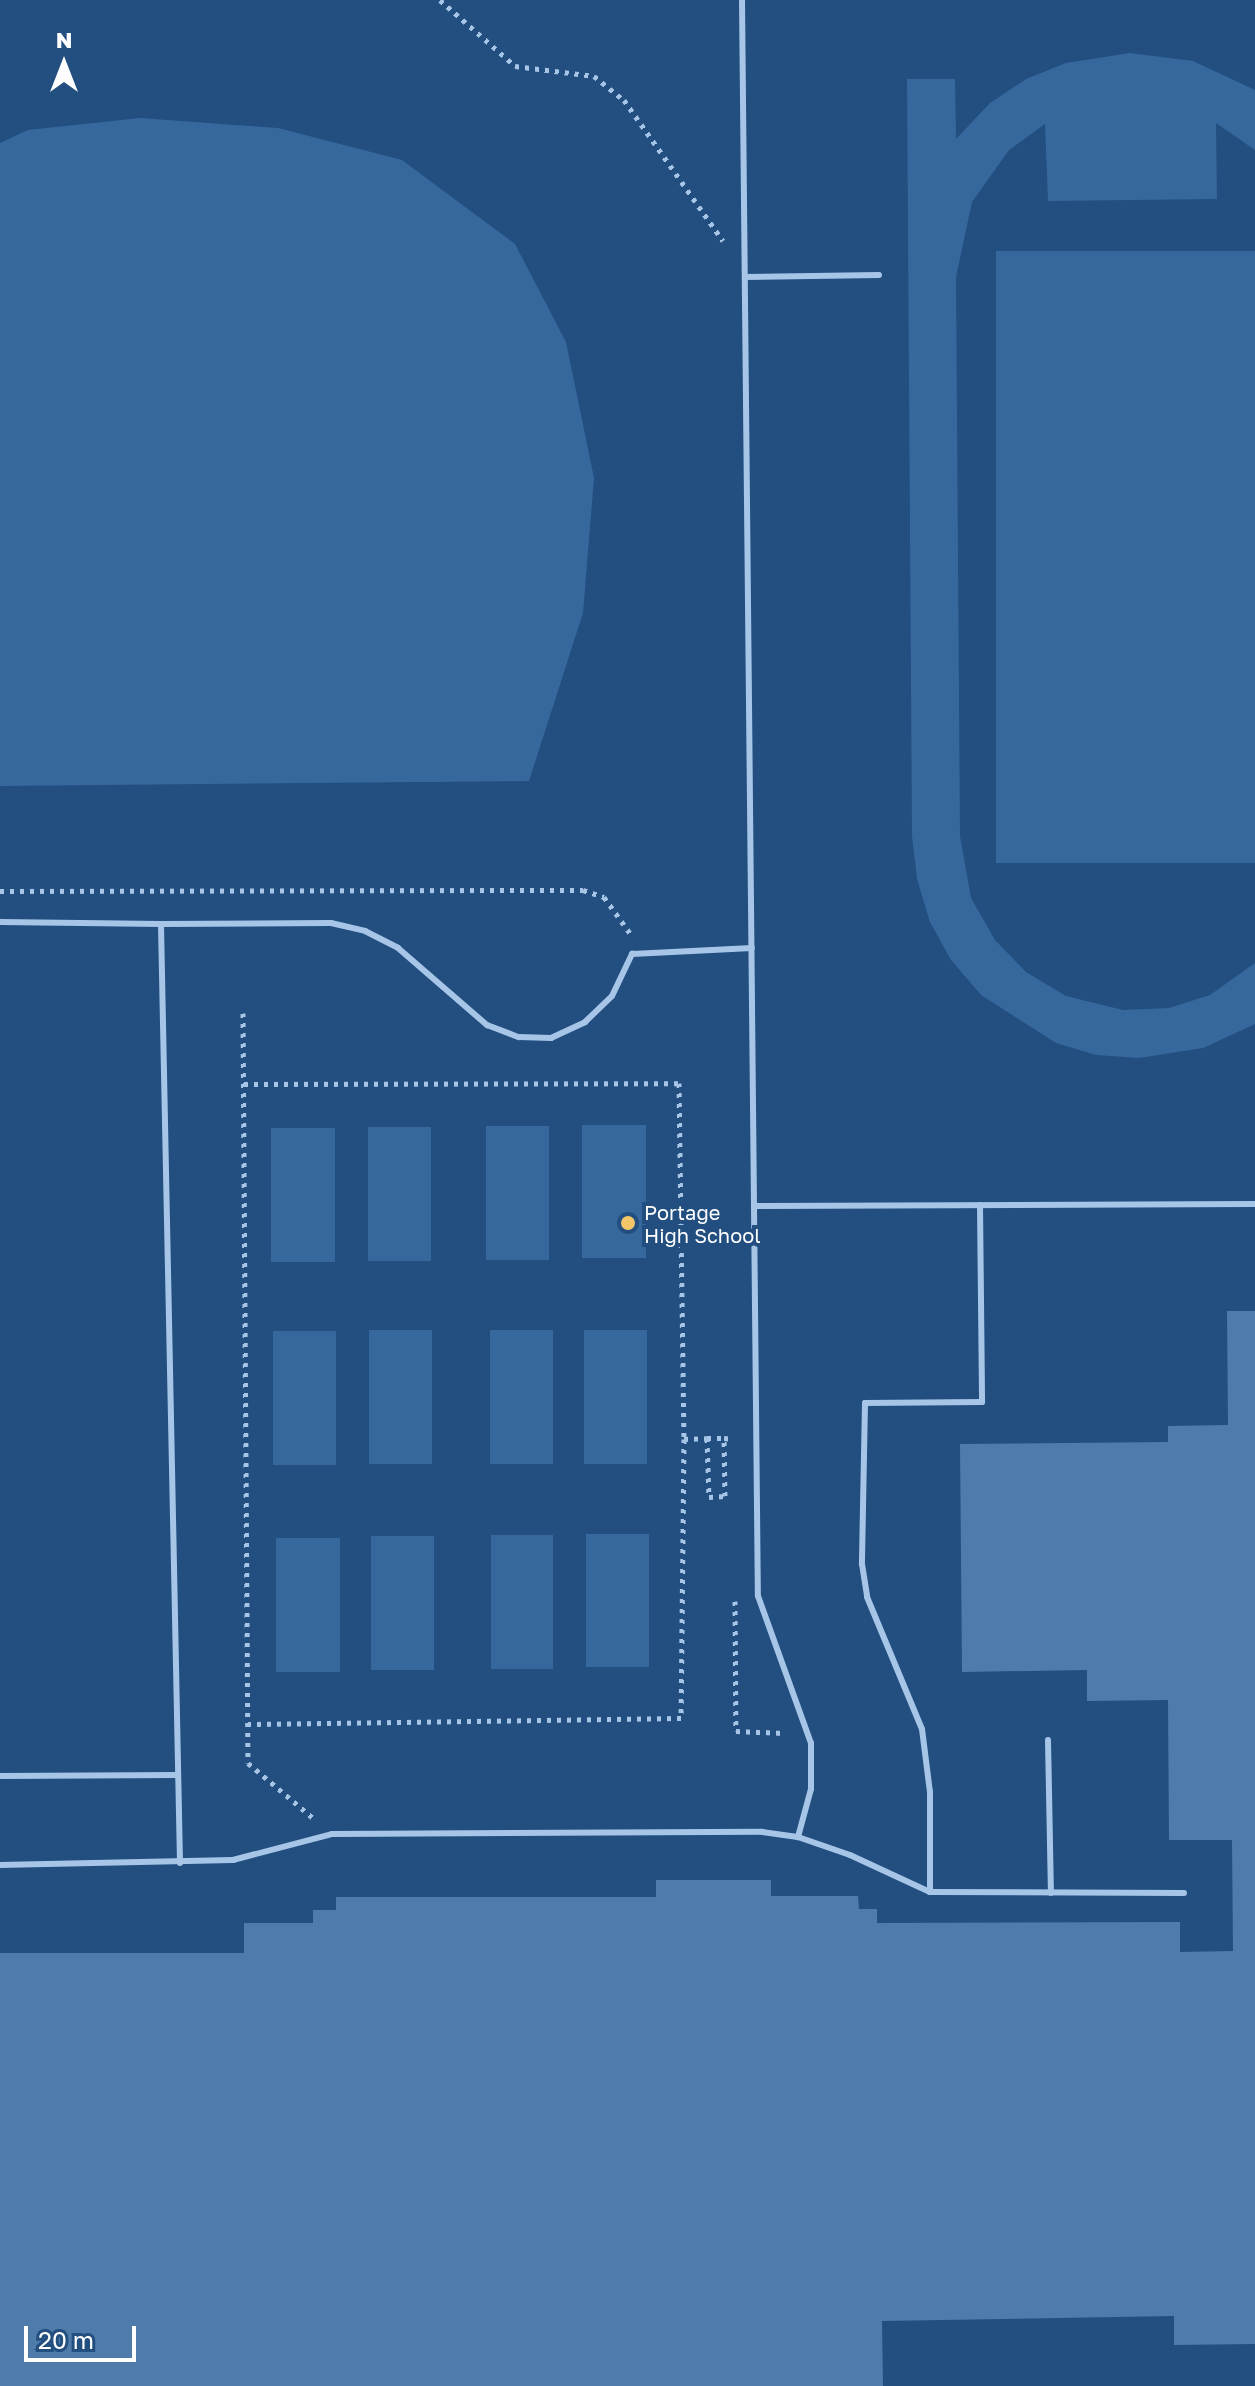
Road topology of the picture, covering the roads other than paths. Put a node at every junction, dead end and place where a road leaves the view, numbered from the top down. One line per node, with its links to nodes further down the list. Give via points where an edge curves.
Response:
1 (742, 0): 3 (lane)
2 (879, 275): 3 (lane)
3 (745, 277): 6 (lane)
4 (0, 922): 5 (lane)
5 (161, 924): 6 (lane, via 331,923 365,931 398,948 487,1025 519,1037 551,1038 585,1022 612,996 632,954); 11 (lane)
6 (752, 948): 9 (lane)
7 (1255, 1204): 8 (lane)
8 (980, 1205): 9 (lane); 16 (lane, via 982,1402 865,1403 862,1564 867,1597 922,1729 930,1792)
9 (754, 1206): 13 (lane, via 758,1596 811,1743 811,1789)
10 (1048, 1740): 17 (lane)
11 (178, 1775): 12 (lane); 14 (lane)
12 (0, 1776)
13 (798, 1837): 14 (lane, via 762,1832 332,1834 264,1855); 16 (lane)
14 (180, 1863): 15 (lane)
15 (0, 1865)
16 (930, 1892): 17 (lane)
17 (1051, 1893): 18 (lane)
18 (1184, 1893)

